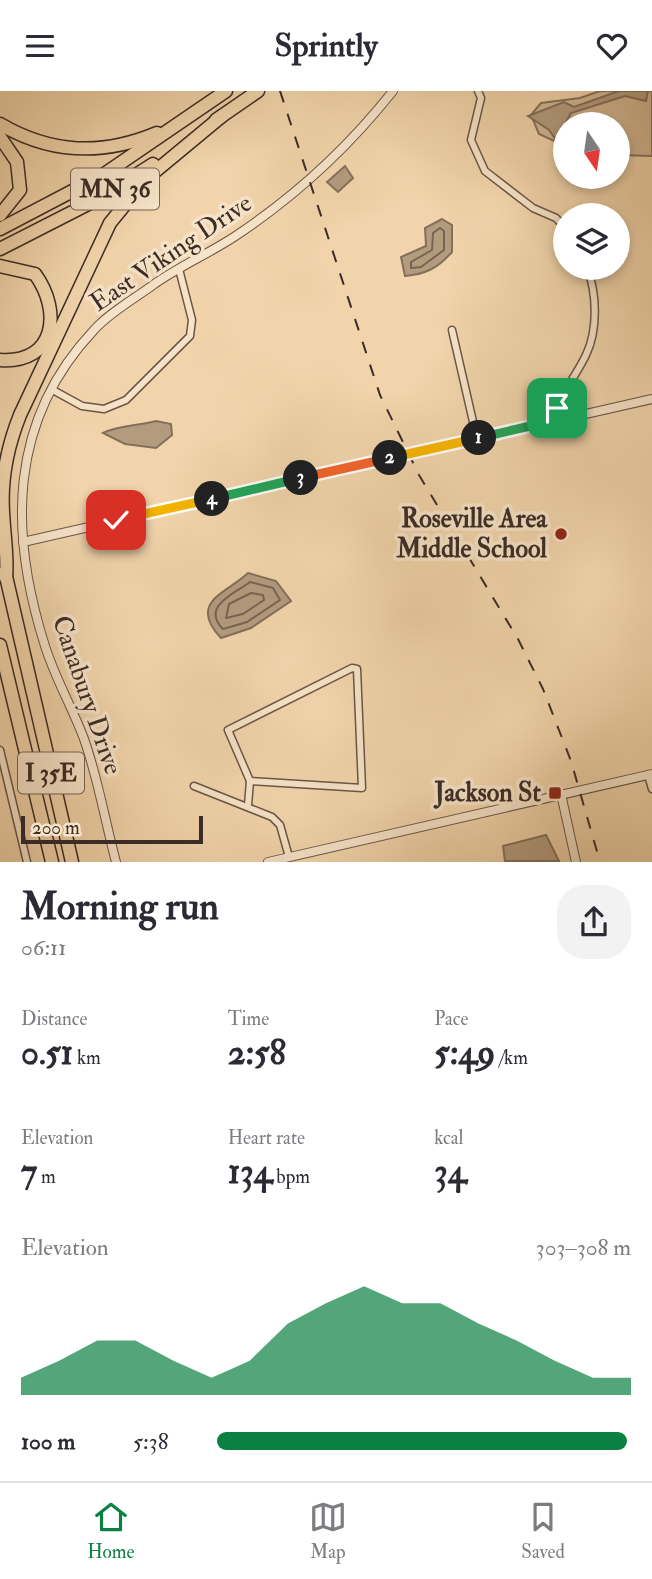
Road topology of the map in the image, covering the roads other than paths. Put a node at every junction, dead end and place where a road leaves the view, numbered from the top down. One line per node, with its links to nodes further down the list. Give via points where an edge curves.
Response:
1 (226, 91): 5 (highway, MN 36)
2 (258, 91): 6 (highway, MN 36)
3 (393, 91): 14 (street, East Viking Drive, via 351,142 297,193)
4 (478, 91): 10 (street, via 480,104 471,139 485,171 533,208)
5 (206, 106): 7 (highway, via 158,132 101,149 47,145); 11 (highway, MN 36, via 103,175)
6 (222, 116): 12 (highway, MN 36, via 96,200); 24 (highway, via 138,187 95,250 10,444 3,495)
7 (0, 124)
8 (0, 137): 9 (highway, via 17,163 20,190)
9 (0, 215)
10 (553, 217)
11 (0, 229)
12 (0, 249)
13 (0, 266): 17 (highway, via 35,274 52,308 50,332 36,349 17,360)
14 (179, 269): 18 (street, East Viking Drive, via 94,329); 18 (street, via 192,320 190,336 126,400 104,409 82,406)
15 (589, 280): 20 (street, via 594,308 591,341 561,397)
16 (452, 330): 21 (street)
17 (0, 359)
18 (51, 389): 22 (street, East Viking Drive, via 36,417 25,463)
19 (652, 399): 20 (street)
20 (556, 420): 21 (street)
21 (477, 439): 22 (street)
22 (23, 542): 38 (street, Canabury Drive, via 44,644 85,741)
23 (0, 553): 24 (highway, I 35E)
24 (6, 578): 37 (highway, I 35E)
25 (0, 645): 36 (highway, I 35E)
26 (0, 750): 28 (street)
27 (650, 774): 31 (street); 32 (street)
28 (3, 778): 35 (street)
29 (250, 781): 29 (street, via 362,788 357,669 228,730); 33 (street)
30 (194, 786): 33 (street)
31 (652, 789)
32 (561, 794): 34 (street); 40 (street)
33 (247, 805): 34 (street, via 280,825)
34 (289, 857): 39 (street)
35 (27, 862)
36 (52, 862)
37 (72, 862)
38 (116, 862)
39 (268, 862)
40 (576, 862)

